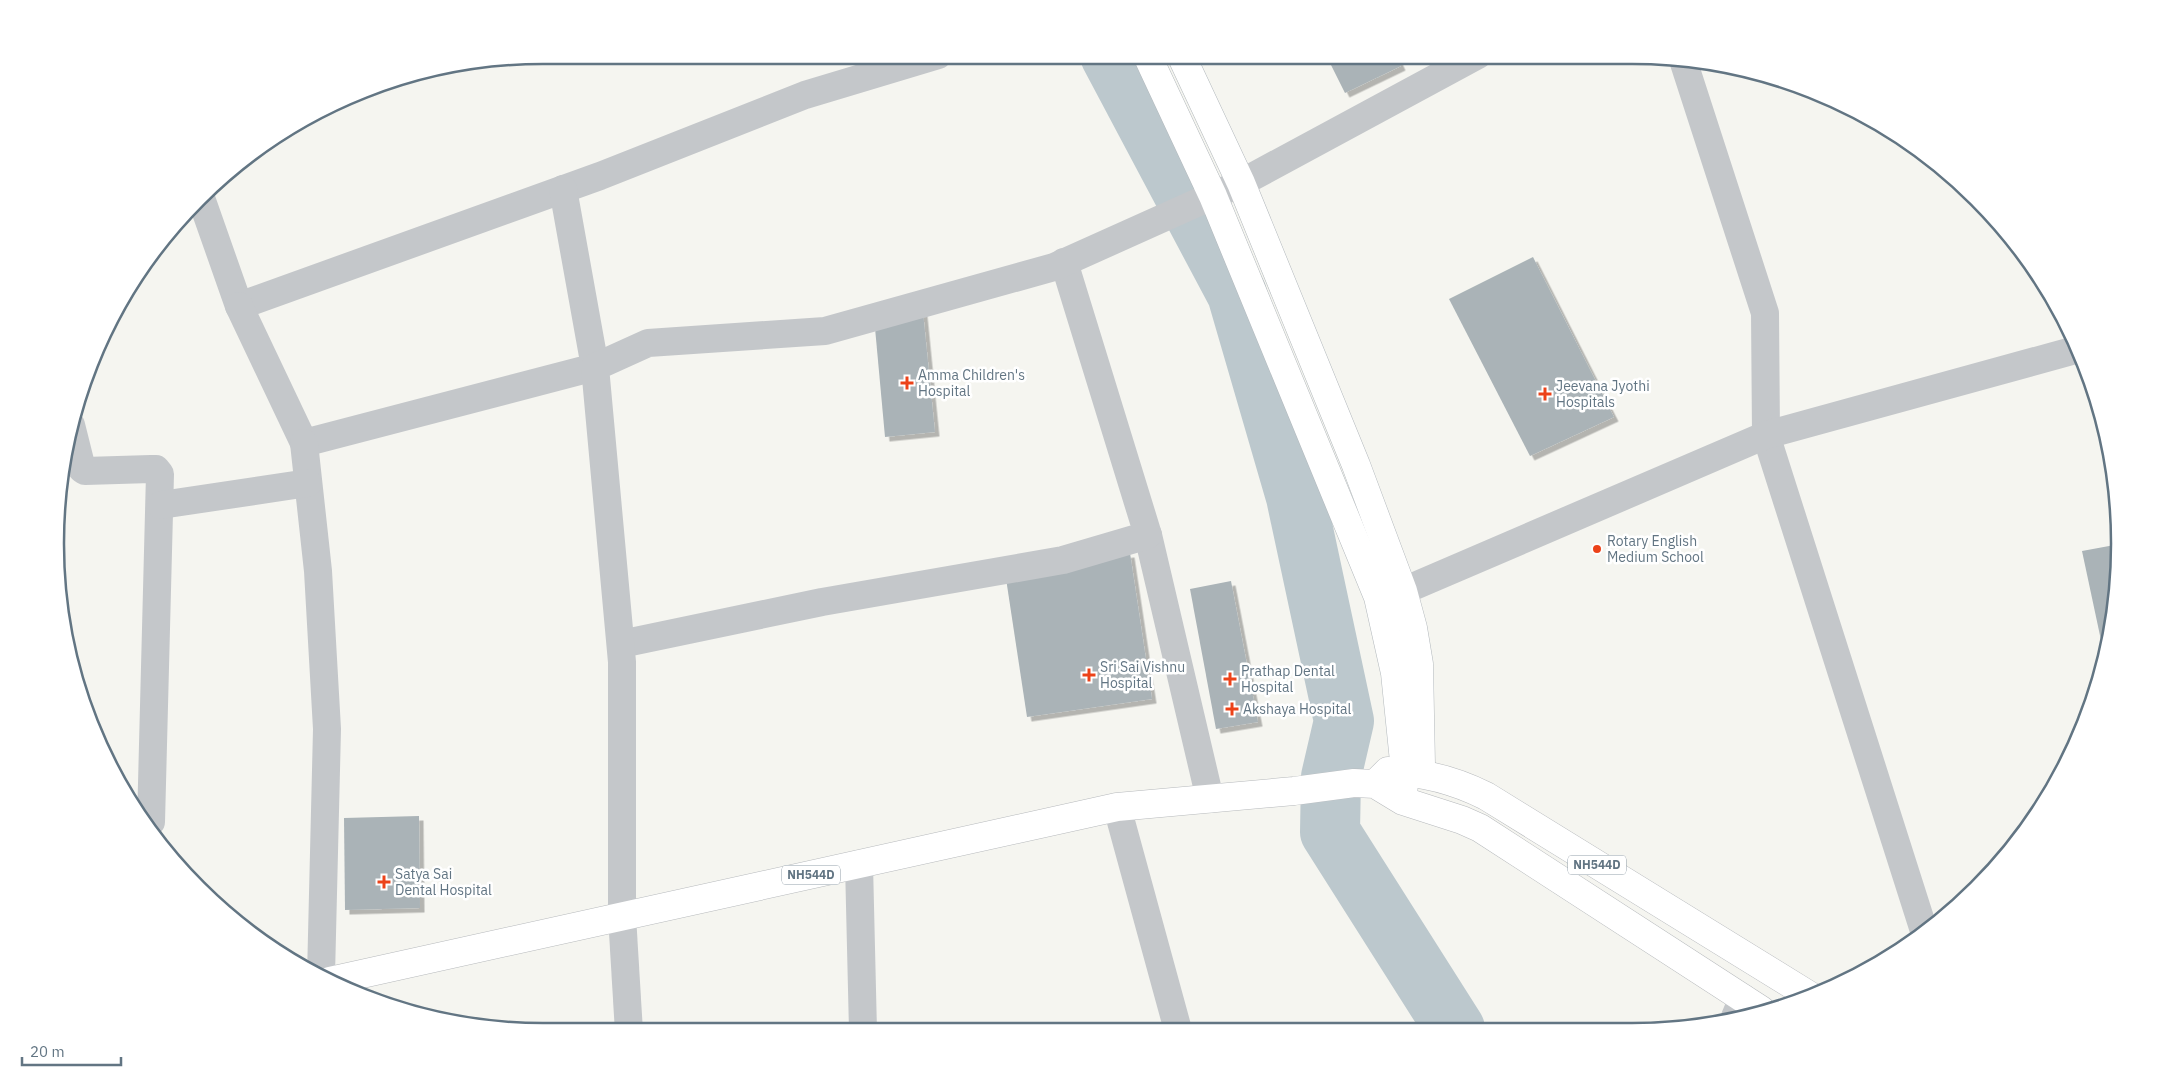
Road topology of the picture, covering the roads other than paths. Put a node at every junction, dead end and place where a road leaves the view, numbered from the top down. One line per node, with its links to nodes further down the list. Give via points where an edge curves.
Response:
1 (908, 64): 7 (street, via 805,95)
2 (1152, 64): 8 (main road)
3 (1185, 64): 6 (main road)
4 (1461, 64): 6 (street)
5 (1685, 67): 14 (street, via 1765,313)
6 (1241, 183): 8 (street); 20 (main road, via 1356,465)
7 (563, 189): 11 (street); 13 (street)
8 (1208, 198): 10 (street); 22 (main road, via 1378,597)
9 (203, 205): 11 (street)
10 (1064, 262): 13 (street, via 825,331 648,343); 19 (street)
11 (239, 306): 16 (street)
12 (2071, 351): 14 (street)
13 (595, 367): 16 (street); 21 (street)
14 (1766, 436): 20 (street); 30 (street)
15 (75, 441): 18 (street, via 85,471 156,469 160,474)
16 (304, 443): 17 (street)
17 (308, 482): 18 (street); 31 (street, via 320,590 327,729)
18 (161, 505): 27 (street)
19 (1148, 535): 21 (street, via 1063,560 822,602); 24 (street)
20 (1403, 591): 22 (main road, via 1419,664)
21 (621, 644): 29 (street)
22 (1413, 772): 23 (main road, NH544D, via 1388,771); 25 (main road); 33 (main road, NH544D, via 1443,778 1486,796)
23 (1364, 784): 24 (main road, NH544D); 25 (main road, NH544D)
24 (1210, 799): 26 (main road, NH544D)
25 (1403, 801): 34 (main road, NH544D, via 1480,828)
26 (1117, 807): 28 (main road, NH544D); 37 (street)
27 (149, 816)
28 (859, 864): 29 (main road, NH544D); 36 (street)
29 (622, 916): 32 (main road, NH544D); 35 (street)
30 (1922, 925)
31 (321, 969)
32 (341, 979)
33 (1803, 992)
34 (1746, 1009)
35 (628, 1023)
36 (863, 1023)
37 (1176, 1023)

